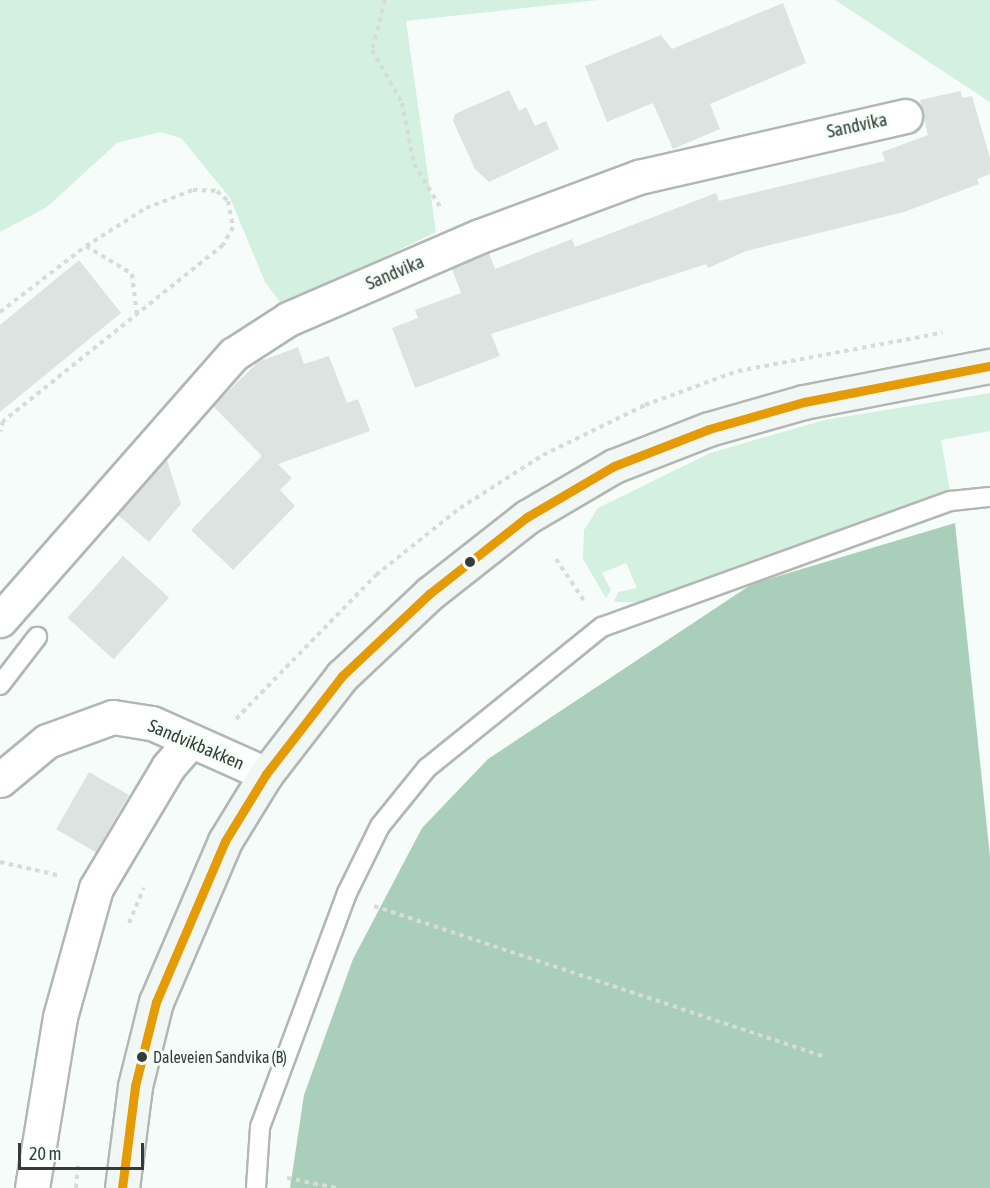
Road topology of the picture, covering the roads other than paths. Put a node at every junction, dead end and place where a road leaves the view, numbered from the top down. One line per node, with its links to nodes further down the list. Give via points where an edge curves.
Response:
1 (904, 116): 4 (street, Sandvika, via 639,177 455,247 288,319 234,354)
2 (990, 366): 8 (main road, via 804,402 709,429 614,466 527,517 429,594 342,676)
3 (990, 498): 12 (lane, via 951,501 602,627 427,768 380,826 347,893 260,1127)
4 (0, 620)
5 (37, 638): 6 (lane)
6 (0, 685)
7 (189, 743): 8 (street, Sandvikbakken); 9 (street, Sandvikbakken, via 152,723 113,717 47,741); 10 (street, via 168,767 96,888 60,1017)
8 (266, 774): 11 (main road, via 225,841 156,1002 135,1086)
9 (0, 780)
10 (32, 1188)
11 (122, 1188)
12 (255, 1188)

